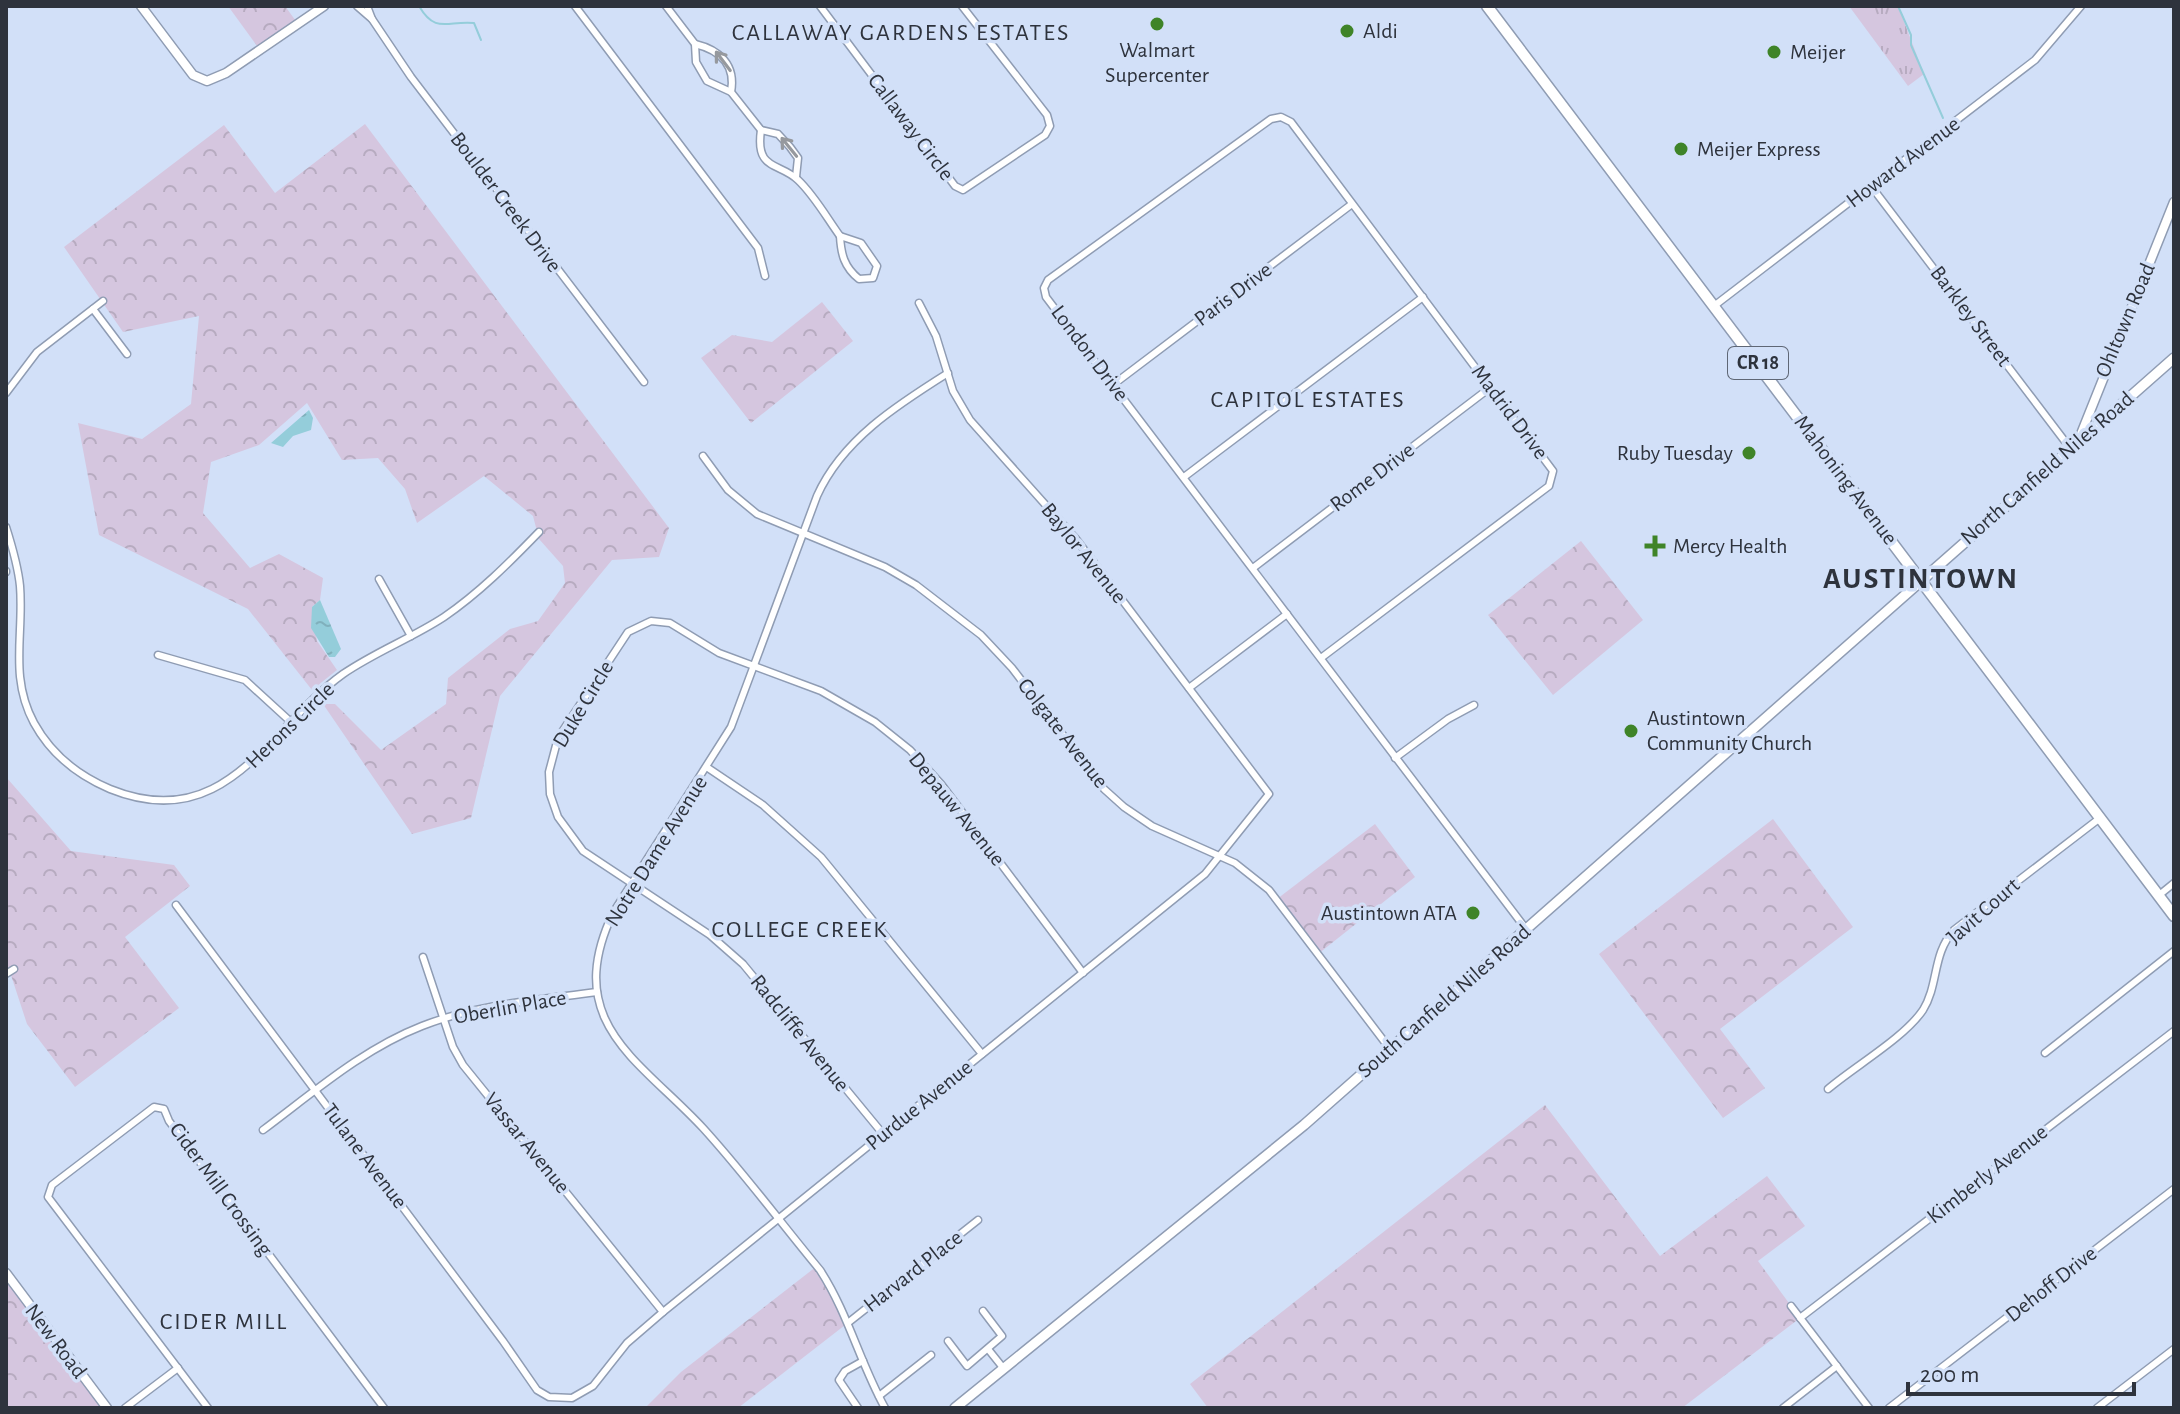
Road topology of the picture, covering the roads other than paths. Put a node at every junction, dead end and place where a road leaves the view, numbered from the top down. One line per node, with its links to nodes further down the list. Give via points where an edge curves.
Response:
1 (141, 6): 2 (street, via 193,75 204,81 226,73)
2 (324, 6)
3 (357, 6): 11 (street, Boulder Creek Drive)
4 (367, 6): 11 (street, Boulder Creek Drive)
5 (575, 6): 21 (street, via 758,248)
6 (667, 6): 12 (street)
7 (820, 6): 8 (street, Callaway Circle, via 963,190 1045,135 1050,123)
8 (962, 6)
9 (1487, 6): 25 (main road, Mahoning Avenue / CR 18)
10 (2081, 6): 17 (street, Howard Avenue, via 2035,60)
11 (372, 19): 30 (street, Boulder Creek Drive)
12 (695, 44): 13 (street, via 697,67 707,81); 13 (street, one-way to 12, via 731,69 718,52)
13 (731, 92): 15 (street)
14 (1281, 117): 19 (street, Madrid Drive, via 1291,122); 31 (street, London Drive, via 1271,119 1046,284 1046,297)
15 (761, 130): 16 (street, via 763,154 778,171); 16 (street, one-way to 15, via 798,158 790,147 778,134)
16 (796, 177): 20 (street)
17 (1871, 186): 25 (street, Howard Avenue); 35 (street, Barkley Street)
18 (2174, 202): 34 (street, Ohltown Road)
19 (1352, 204): 22 (street, Madrid Drive); 31 (street, Paris Drive)
20 (840, 236): 20 (street, via 841,255 850,270 859,279 873,278 877,266 865,247)
21 (765, 276)
22 (1423, 297): 32 (street, Madrid Drive); 37 (street)
23 (103, 301): 26 (street)
24 (919, 303): 29 (street, Baylor Avenue)
25 (1714, 306): 45 (main road, Mahoning Avenue / CR 18)
26 (93, 309): 27 (street); 33 (street, via 37,352)
27 (127, 354)
28 (2174, 358): 34 (main road, North Canfield Niles Road)
29 (948, 373): 40 (street, Notre Dame Avenue, via 844,451 823,482); 51 (street, Baylor Avenue, via 970,420 1076,539)
30 (644, 382)
31 (1114, 384): 37 (street, London Drive)
32 (1491, 387): 41 (street, Rome Drive); 49 (street, Madrid Drive, via 1551,466 1551,483)
33 (6, 393)
34 (2079, 439): 35 (main road, North Canfield Niles Road)
35 (2070, 448): 45 (main road, North Canfield Niles Road)
36 (703, 456): 40 (street, Colgate Avenue, via 747,507)
37 (1184, 477): 41 (street, London Drive)
38 (6, 527): 42 (street, Herons Circle)
39 (539, 532): 47 (street, Herons Circle, via 489,583)
40 (803, 534): 50 (street, Notre Dame Avenue); 58 (street, Colgate Avenue, via 885,567 953,612 1012,668 1113,798 1152,826)
41 (1253, 568): 46 (street, London Drive)
42 (17, 570): 43 (street); 53 (street, Herons Circle, via 17,661 26,706 50,746 85,777 145,797 195,794 232,779)
43 (6, 571)
44 (379, 579): 47 (street)
45 (1921, 579): 57 (main road, Mahoning Avenue / CR 18); 64 (main road, South Canfield Niles Road)
46 (1287, 614): 49 (street, London Drive); 51 (street)
47 (411, 636): 53 (street, Herons Circle, via 344,674)
48 (158, 655): 53 (street, via 245,680)
49 (1321, 658): 54 (street, London Drive)
50 (754, 666): 55 (street, Notre Dame Avenue, via 731,727); 60 (street, Duke Circle, via 704,645 670,623 642,624 622,639 558,738 549,772 558,817 583,851); 68 (street, Depauw Avenue, via 845,703 910,750)
51 (1189, 688): 56 (street, Baylor Avenue)
52 (1474, 705): 54 (street)
53 (292, 723)
54 (1395, 758): 64 (street, London Drive)
55 (708, 768): 60 (street, Notre Dame Avenue); 75 (street, via 763,805 821,857)
56 (1269, 794): 58 (street, Purdue Avenue)
57 (2100, 818): 61 (main road, Mahoning Avenue / CR 18); 76 (street, Javit Court, via 1954,930 1939,953 1920,1014)
58 (1221, 857): 68 (street, Purdue Avenue); 73 (street, Colgate Avenue, via 1247,870 1269,890)
59 (2174, 883): 61 (street)
60 (632, 884): 70 (street, Notre Dame Avenue, via 602,939); 79 (street, Radcliffe Avenue, via 710,935 743,964)
61 (2158, 896): 63 (main road, Mahoning Avenue / CR 18)
62 (176, 905): 77 (street, Tulane Avenue)
63 (2174, 916)
64 (1526, 929): 73 (main road, South Canfield Niles Road)
65 (2174, 951): 74 (street)
66 (423, 957): 71 (street, Vassar Avenue)
67 (14, 969): 69 (street)
68 (1083, 973): 75 (street, Purdue Avenue)
69 (6, 974)
70 (597, 992): 71 (street, Oberlin Place); 81 (street, Notre Dame Avenue, via 606,1022 625,1053 702,1127)
71 (443, 1018): 77 (street, Oberlin Place, via 392,1039); 86 (street, Vassar Avenue, via 463,1065)
72 (2174, 1031): 87 (street, Kimberly Avenue)
73 (1390, 1049): 96 (main road, South Canfield Niles Road)
74 (2045, 1053)
75 (982, 1054): 79 (street, Purdue Avenue)
76 (1828, 1089)
77 (315, 1090): 78 (street, Oberlin Place); 98 (street, Tulane Avenue, via 527,1380 542,1394)
78 (263, 1130)
79 (883, 1134): 81 (street, Purdue Avenue)
80 (2174, 1189): 108 (street, Dehoff Drive)
81 (778, 1219): 86 (street, Purdue Avenue); 88 (street, Notre Dame Avenue, via 820,1270)
82 (978, 1220): 88 (street, Harvard Place)
83 (6, 1273): 99 (street, New Road)
84 (1791, 1306): 87 (street)
85 (983, 1311): 90 (street, via 1002,1336)
86 (663, 1312): 98 (street, Purdue Avenue, via 627,1343 588,1392)
87 (1800, 1318): 94 (street)
88 (849, 1322): 93 (street, Notre Dame Avenue)
89 (948, 1341): 90 (street, via 967,1366)
90 (988, 1349): 96 (street)
91 (2174, 1349): 109 (street)
92 (931, 1355): 97 (street)
93 (863, 1361): 97 (street, Notre Dame Avenue); 103 (street, via 839,1380)
94 (1837, 1366): 106 (street); 107 (street)
95 (178, 1368): 100 (street); 101 (street, Cider Mill Crossing); 102 (street, Cider Mill Crossing, via 48,1197 52,1185 154,1107 164,1109)
96 (1004, 1369): 105 (main road, South Canfield Niles Road)
97 (879, 1396): 104 (street, Notre Dame Avenue)
98 (558, 1399)
99 (107, 1408)
100 (125, 1408)
101 (208, 1408)
102 (384, 1408)
103 (858, 1408)
104 (885, 1408)
105 (955, 1408)
106 (1783, 1408)
107 (1869, 1408)
108 (1889, 1408)
109 (2097, 1408)

